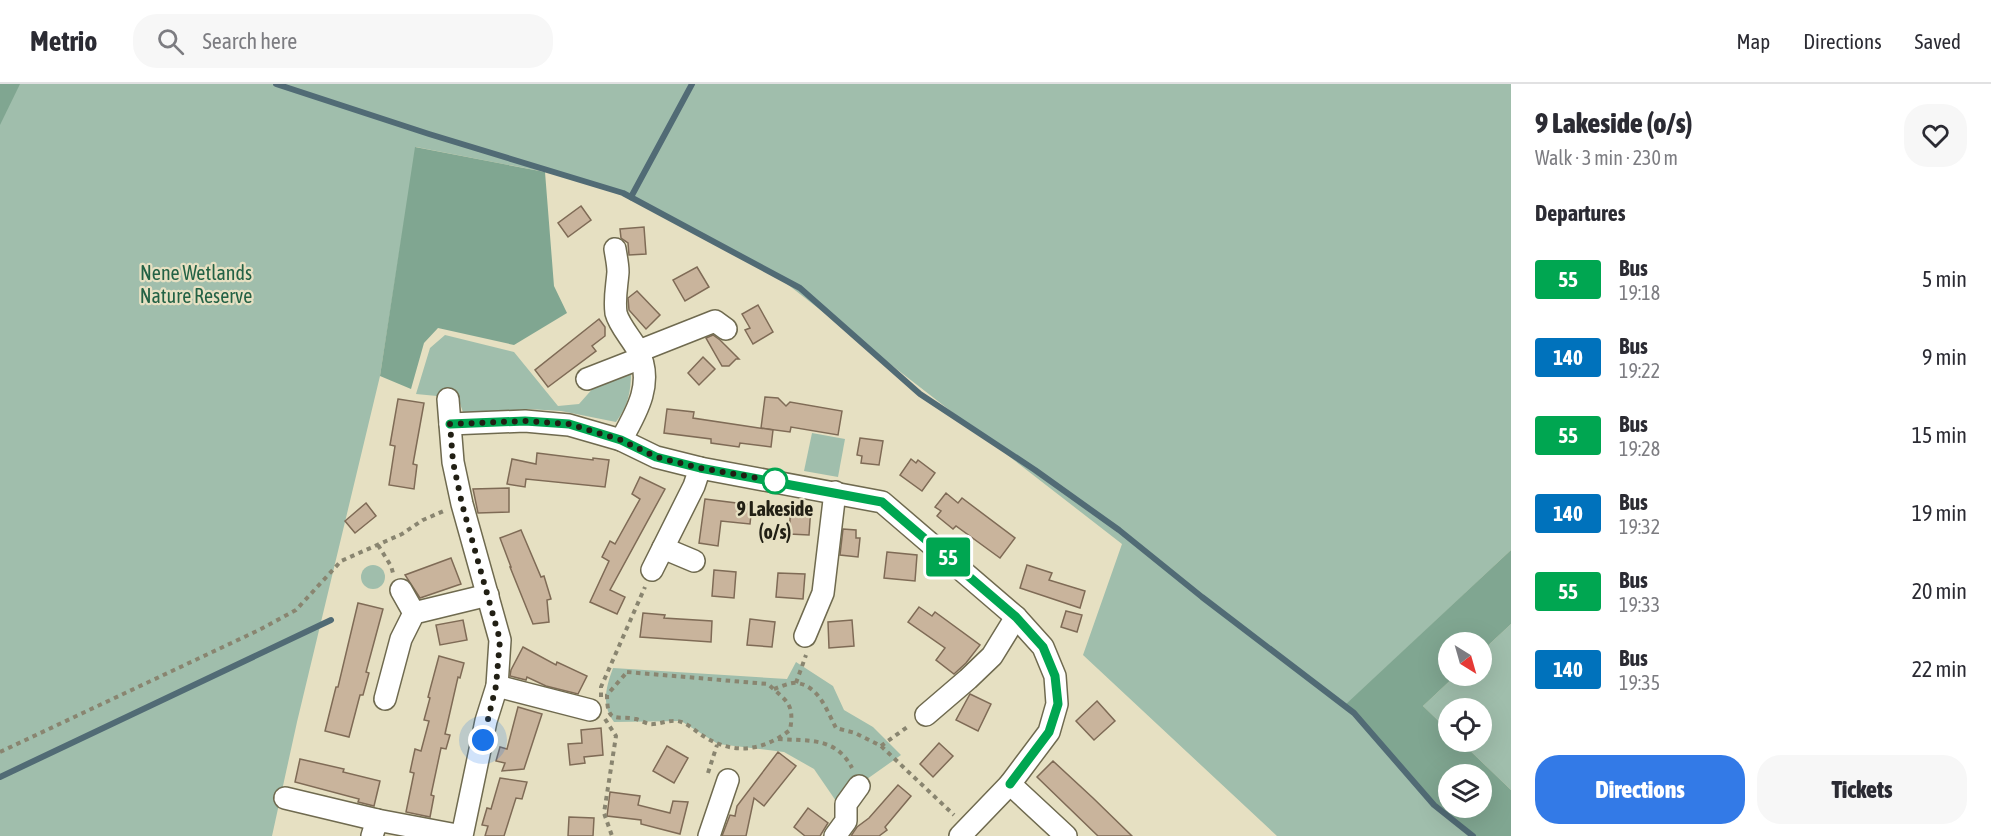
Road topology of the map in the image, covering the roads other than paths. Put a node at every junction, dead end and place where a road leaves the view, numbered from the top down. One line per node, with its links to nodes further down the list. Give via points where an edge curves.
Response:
1 (615, 249): 3 (street, via 617,316)
2 (726, 329): 3 (street, via 715,321)
3 (640, 354): 4 (street); 7 (street, via 644,366 643,396)
4 (587, 379)
5 (448, 399): 6 (street)
6 (450, 424): 7 (street, via 569,424); 14 (street, via 462,504)
7 (621, 440): 8 (street, via 656,457)
8 (700, 468): 9 (street); 10 (street)
9 (835, 492): 16 (street, via 882,502); 17 (street, via 823,593)
10 (663, 548): 11 (street); 12 (street)
11 (694, 561)
12 (652, 570)
13 (401, 590): 15 (street)
14 (488, 595): 15 (street); 18 (street, via 500,640)
15 (414, 614): 19 (street, via 402,639)
16 (1016, 617): 21 (street, via 992,656); 23 (street, via 1043,647 1055,676 1058,704 1049,732)
17 (806, 636)
18 (496, 686): 20 (street); 28 (street)
19 (385, 699)
20 (598, 711)
21 (926, 715)
22 (728, 780): 29 (street)
23 (1010, 784): 26 (street); 31 (street)
24 (859, 786): 30 (street, via 846,804 846,821)
25 (285, 798): 27 (street)
26 (958, 827)
27 (374, 828): 28 (street)
28 (462, 836)
29 (709, 836)
30 (835, 836)
31 (1066, 836)

